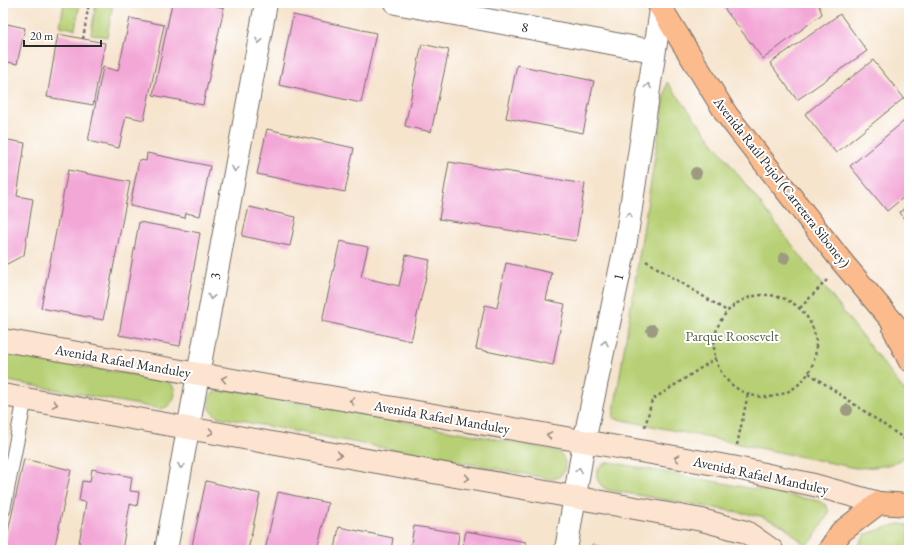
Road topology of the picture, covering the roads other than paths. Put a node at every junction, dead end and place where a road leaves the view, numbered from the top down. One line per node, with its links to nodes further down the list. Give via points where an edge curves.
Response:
1 (266, 3): 9 (street, 3, one-way to 9)
2 (396, 3): 4 (street, 8)
3 (660, 5): 4 (street, 1); 5 (main road, Avenida Raúl Pujol (Carretera Siboney), via 726,115 843,263)
4 (653, 51): 13 (street, 1, one-way to 4, via 625,247)
5 (888, 315): 7 (main road, Avenida Raúl Pujol (Carretera Siboney)); 8 (main road, Avenida Raúl Pujol (Carretera Siboney))
6 (3, 340): 9 (main road, Avenida Rafael Manduley)
7 (909, 341)
8 (909, 360)
9 (197, 374): 12 (street, 3); 13 (main road, Avenida Rafael Manduley, one-way to 9)
10 (3, 394): 11 (main road)
11 (25, 398): 12 (main road, one-way to 12); 18 (lane)
12 (188, 428): 15 (main road, one-way to 15); 19 (street, 3, one-way to 19)
13 (584, 442): 15 (street, 1, one-way to 13); 16 (main road, Avenida Rafael Manduley, one-way to 13, via 732,467)
14 (909, 487): 16 (main road)
15 (574, 498): 20 (street, 1); 21 (main road, via 709,522 746,532)
16 (879, 503): 17 (main road); 22 (main road, via 841,532)
17 (909, 505)
18 (3, 510)
19 (166, 550)
20 (566, 550)
21 (772, 550)
22 (829, 550)

